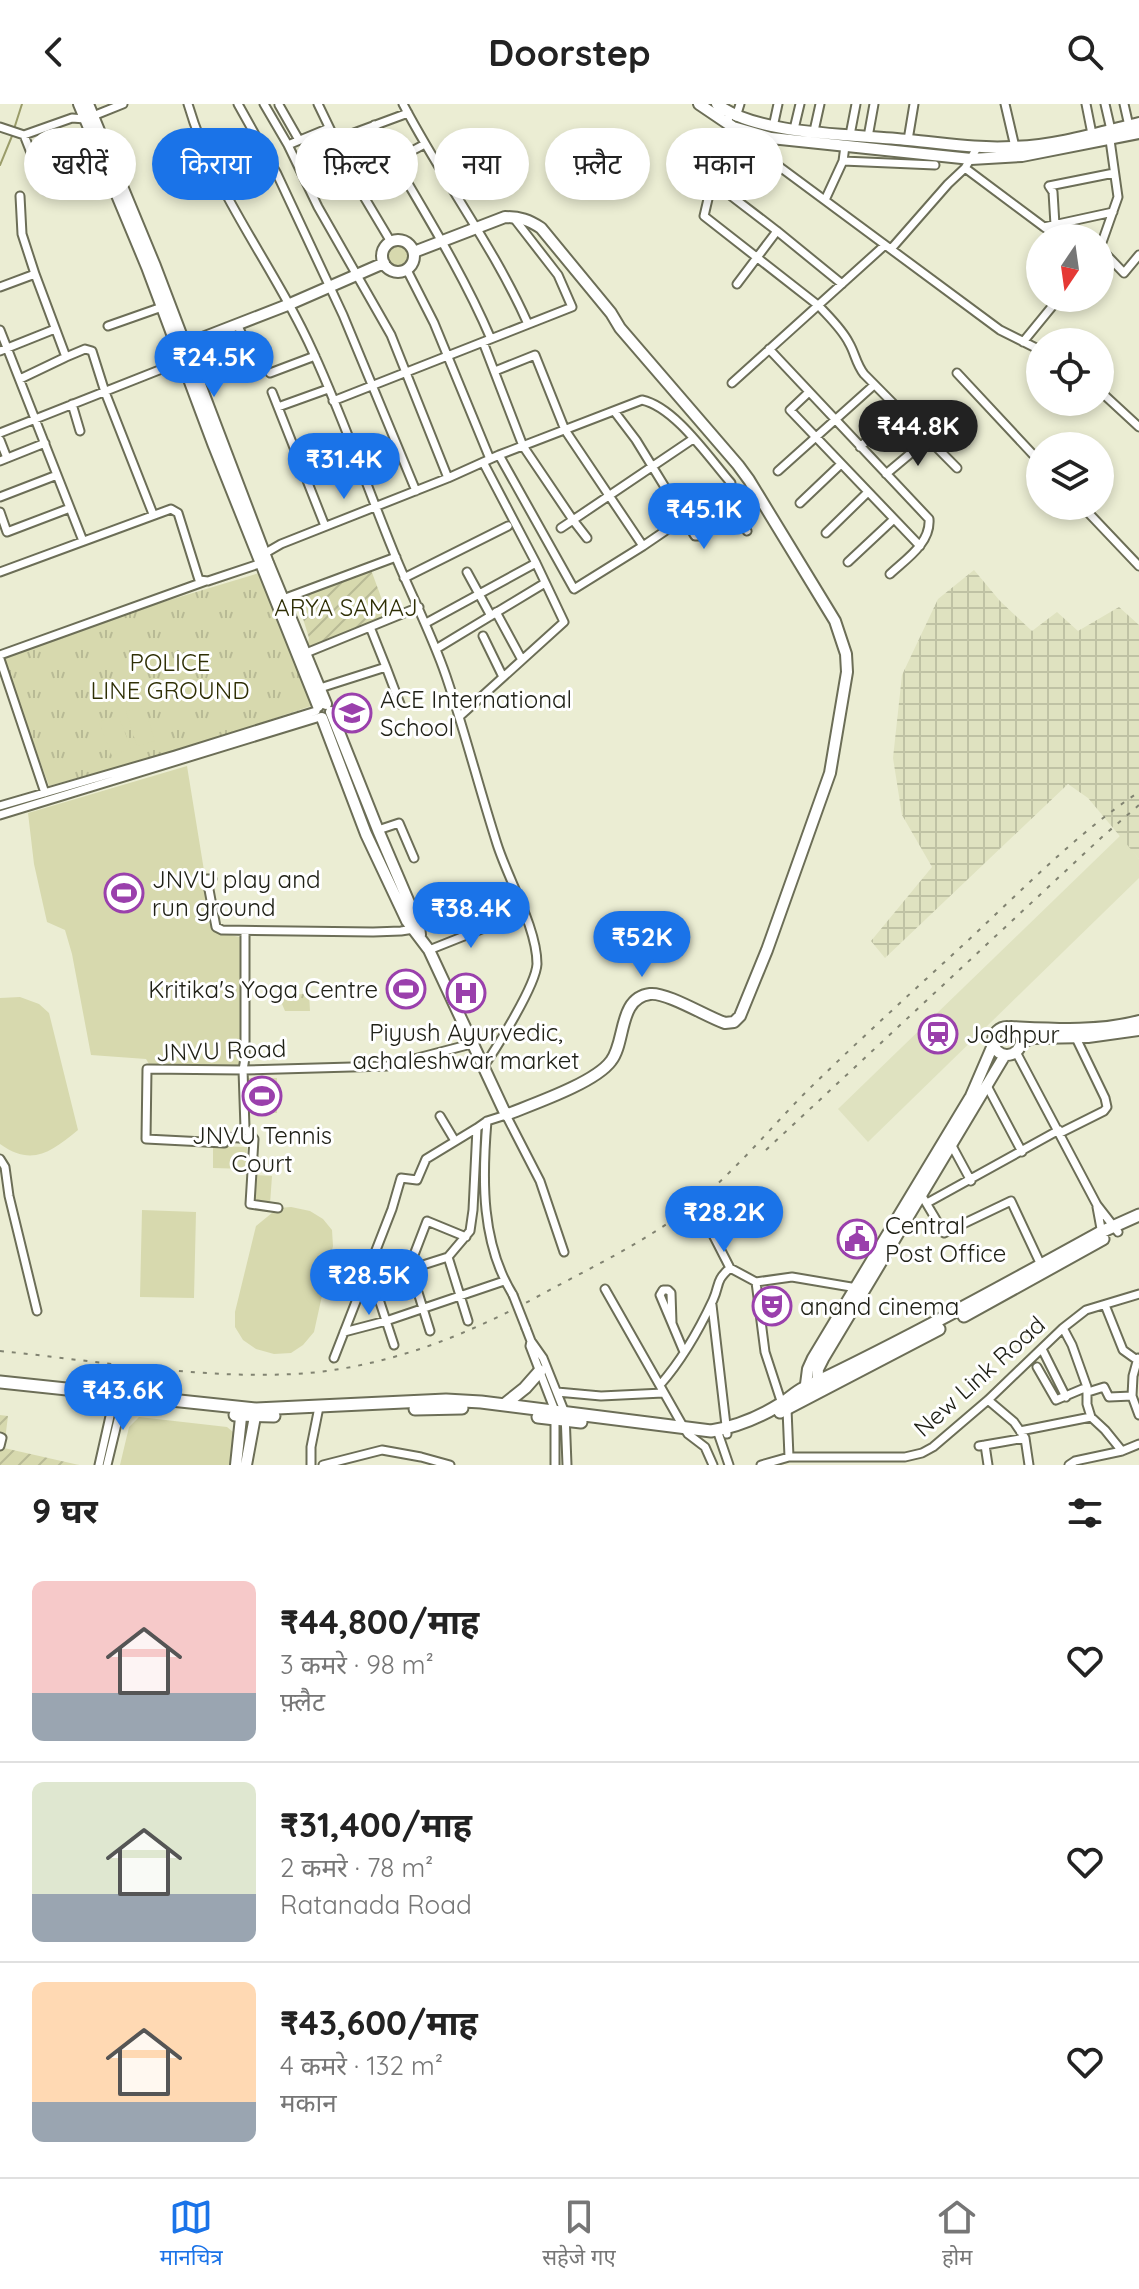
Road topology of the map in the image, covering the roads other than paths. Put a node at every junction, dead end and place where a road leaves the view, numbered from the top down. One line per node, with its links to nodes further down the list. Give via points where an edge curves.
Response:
1 (123, 104): 21 (street)
2 (188, 104): 81 (street, via 225,193)
3 (238, 104): 80 (street)
4 (264, 104): 44 (street)
5 (318, 104): 28 (street)
6 (403, 104): 22 (street)
7 (699, 104): 23 (street)
8 (717, 104): 23 (street)
9 (740, 104): 23 (street)
10 (778, 104): 27 (street)
11 (800, 104): 32 (street)
12 (820, 104): 33 (street)
13 (856, 104): 40 (street)
14 (874, 104): 39 (street)
15 (914, 104): 41 (street)
16 (1005, 104): 45 (street)
17 (1086, 104): 36 (street)
18 (1105, 104): 38 (street)
19 (1124, 104): 24 (street)
20 (279, 105): 34 (street)
21 (87, 109): 37 (street); 83 (street); 93 (street)
22 (408, 113): 25 (street); 43 (street)
23 (732, 122): 27 (street); 31 (street); 40 (street, via 771,138); 57 (street)
24 (1134, 124): 38 (street)
25 (374, 125): 29 (street); 30 (street)
26 (0, 127): 37 (street)
27 (773, 127): 32 (street)
28 (329, 128)
29 (366, 128)
30 (376, 128)
31 (728, 128)
32 (794, 129): 33 (street)
33 (814, 131): 40 (street)
34 (295, 133)
35 (1139, 133): 38 (street)
36 (1092, 134): 38 (street); 45 (street)
37 (23, 135)
38 (1110, 135): 49 (street); 51 (street)
39 (868, 137): 40 (street); 41 (street)
40 (847, 140): 48 (street); 49 (street)
41 (908, 140): 47 (street)
42 (295, 142): 44 (street)
43 (425, 144): 46 (street); 64 (street)
44 (288, 145): 76 (street)
45 (1015, 147): 47 (street)
46 (418, 148)
47 (977, 148): 49 (street)
48 (843, 161): 50 (street); 57 (street)
49 (968, 164): 60 (street); 68 (street)
50 (935, 165)
51 (1114, 173): 58 (street, via 1118,197); 61 (street, via 1049,186)
52 (20, 196): 75 (street, via 22,234)
53 (366, 200): 67 (street)
54 (417, 200): 66 (street)
55 (708, 200): 71 (street, via 704,216)
56 (736, 200): 65 (street)
57 (825, 200): 68 (street)
58 (1113, 212): 62 (street); 63 (street)
59 (513, 217): 64 (street); 86 (street, via 558,275 572,307); 215 (street, via 541,228 738,465 835,621 847,672 830,773 740,1016 725,1023 659,995 643,996 627,1013 617,1052 605,1068)
60 (1040, 224)
61 (1055, 224)
62 (1059, 224)
63 (1109, 224)
64 (476, 228): 66 (street); 86 (street)
65 (777, 231): 71 (street); 78 (street)
66 (442, 241): 69 (street); 90 (street, via 474,299)
67 (391, 242): 69 (street, via 408,243); 72 (street, via 383,252)
68 (888, 247): 78 (street); 91 (street)
69 (414, 252): 74 (street)
70 (1139, 255): 73 (street, via 1124,273)
71 (757, 258): 77 (street); 82 (street)
72 (384, 263): 74 (street, via 396,272); 76 (street)
73 (1114, 263)
74 (407, 270): 97 (street)
75 (35, 274): 79 (street); 88 (street)
76 (358, 275): 80 (street); 102 (street)
77 (737, 284)
78 (842, 284): 82 (street)
79 (0, 287)
80 (329, 287): 81 (street); 108 (street)
81 (290, 304): 85 (street); 96 (street)
82 (819, 306): 94 (street); 107 (street)
83 (162, 307): 87 (street); 93 (street)
84 (1048, 312): 91 (street)
85 (237, 324): 93 (street); 99 (street)
86 (528, 324): 90 (street)
87 (108, 326)
88 (55, 329): 95 (street); 98 (street)
89 (0, 330): 95 (street)
90 (487, 340): 97 (street); 101 (street)
91 (1023, 342): 92 (street)
92 (1026, 343)
93 (181, 346): 100 (street); 168 (street)
94 (769, 349): 106 (street); 112 (street)
95 (4, 350): 105 (street)
96 (315, 356): 103 (street); 109 (street)
97 (448, 356): 102 (street); 135 (street)
98 (66, 357): 105 (street); 110 (street, via 92,351)
99 (254, 360)
100 (182, 361): 110 (street); 168 (street)
101 (495, 371): 122 (street, via 535,355); 130 (street)
102 (407, 372): 108 (street); 142 (street)
103 (270, 373)
104 (957, 373): 132 (street)
105 (20, 379): 119 (street)
106 (732, 383)
107 (874, 385): 117 (street); 120 (street)
108 (373, 386): 113 (street); 143 (street)
109 (328, 389): 113 (street); 116 (street)
110 (105, 392): 114 (street); 153 (street)
111 (272, 392): 116 (street)
112 (809, 392): 120 (street); 125 (street, via 790,410)
113 (333, 401): 149 (street)
114 (72, 404): 119 (street); 123 (street)
115 (1114, 404): 121 (street)
116 (278, 407): 158 (street)
117 (900, 410): 126 (street); 131 (street)
118 (614, 411): 122 (street); 127 (street, via 642,400 654,404); 137 (street)
119 (35, 419): 124 (street); 129 (street)
120 (834, 419): 125 (street); 131 (street)
121 (1139, 427)
122 (565, 430): 130 (street); 146 (street)
123 (80, 431)
124 (0, 433)
125 (815, 436): 136 (street); 139 (street)
126 (929, 438): 138 (street); 140 (street)
127 (693, 439): 137 (street); 145 (street, via 731,483)
128 (0, 440): 134 (street)
129 (45, 443): 134 (street); 141 (street)
130 (523, 446): 133 (street); 156 (street)
131 (860, 447): 140 (street)
132 (1026, 447)
133 (499, 455): 135 (street); 165 (street, via 574,589)
134 (4, 460)
135 (486, 460): 142 (street); 170 (street)
136 (841, 464): 144 (street); 148 (street)
137 (652, 466): 146 (street); 154 (street)
138 (957, 468)
139 (778, 471)
140 (886, 474): 166 (street, via 929,519)
141 (57, 475): 147 (street); 150 (street)
142 (448, 478): 143 (street)
143 (416, 491): 149 (street)
144 (868, 492): 155 (street); 162 (street)
145 (721, 494): 152 (street); 154 (street)
146 (609, 496): 156 (street); 165 (street)
147 (0, 497)
148 (800, 503)
149 (375, 505): 158 (street); 167 (street)
150 (70, 508): 151 (street, via 7,532); 164 (street)
151 (0, 512)
152 (734, 513): 154 (street, via 697,537); 161 (street)
153 (153, 514): 164 (street); 176 (street, via 171,509 178,513 199,580)
154 (684, 519): 165 (street)
155 (894, 519): 166 (street); 169 (street)
156 (573, 520): 160 (street); 163 (street)
157 (1095, 520): 171 (street)
158 (325, 526): 168 (street, via 281,544)
159 (508, 526): 175 (street)
160 (561, 528)
161 (747, 531)
162 (826, 533)
163 (587, 538)
164 (83, 541): 172 (street)
165 (643, 546)
166 (920, 546): 174 (street)
167 (396, 557): 175 (street); 179 (street)
168 (262, 559): 176 (street); 179 (street); 193 (street)
169 (848, 562)
170 (536, 563): 177 (street); 178 (street)
171 (1139, 566)
172 (0, 572)
173 (467, 572): 178 (street)
174 (890, 574)
175 (404, 578): 180 (street)
176 (208, 581): 187 (street)
177 (545, 583): 181 (street); 188 (street, via 564,622)
178 (479, 594): 181 (street); 182 (street)
179 (283, 599): 186 (street)
180 (419, 607): 182 (street); 183 (street)
181 (493, 614): 185 (street); 188 (street)
182 (426, 623): 185 (street)
183 (370, 627): 186 (street); 189 (street)
184 (483, 636): 190 (street)
185 (436, 649): 194 (street)
186 (306, 653): 191 (street)
187 (0, 657): 195 (street)
188 (522, 660): 190 (street)
189 (386, 667): 191 (street); 192 (street)
190 (503, 677): 194 (street)
191 (320, 688): 193 (street)
192 (400, 704)
193 (322, 711): 195 (street); 197 (street); 198 (street); 202 (street, via 366,834)
194 (459, 717): 212 (street, via 537,964)
195 (45, 793): 196 (street)
196 (0, 806)
197 (0, 815)
198 (378, 830): 199 (street, via 399,823); 202 (street)
199 (414, 858)
200 (212, 879): 203 (street, via 207,879 216,927)
201 (502, 921): 204 (street)
202 (417, 930): 203 (street); 204 (street)
203 (245, 931): 213 (street)
204 (429, 950): 209 (street)
205 (1139, 1021): 206 (street, via 1058,1030)
206 (1011, 1027): 210 (street, via 996,1032); 211 (street, via 1018,1032)
207 (1139, 1030): 208 (street)
208 (1076, 1038): 211 (street, via 1033,1038); 219 (street, via 1107,1107)
209 (475, 1043): 212 (street); 213 (street, JNVU Road, via 387,1066)
210 (993, 1045): 211 (street, via 996,1050); 245 (street, via 971,1096)
211 (1014, 1050): 214 (street); 219 (street)
212 (484, 1066): 215 (street)
213 (243, 1070): 220 (street, via 245,1128); 220 (street, JNVU Road, via 147,1069 146,1139)
214 (986, 1084): 222 (street); 223 (street)
215 (506, 1115): 217 (street); 236 (street, via 540,1181)
216 (440, 1116): 221 (street)
217 (487, 1121): 218 (street); 242 (street, via 486,1215)
218 (477, 1128): 221 (street); 235 (street, via 473,1210)
219 (1060, 1131): 223 (street); 228 (street)
220 (254, 1139): 229 (street, via 250,1204)
221 (455, 1141): 244 (street, via 426,1159 417,1180 401,1178)
222 (951, 1144): 225 (street); 227 (street)
223 (1022, 1152): 225 (street)
224 (0, 1159): 226 (street, via 5,1167)
225 (971, 1181): 227 (street)
226 (4, 1197): 252 (street)
227 (924, 1200): 238 (street, via 944,1233 1011,1201); 245 (street)
228 (1097, 1205): 233 (street); 234 (street)
229 (278, 1208)
230 (1139, 1215): 233 (main road)
231 (1139, 1223): 233 (main road)
232 (708, 1225): 239 (street)
233 (1116, 1229): 234 (main road)
234 (1102, 1236): 238 (main road); 268 (main road, via 1027,1283 845,1380)
235 (466, 1237): 237 (street); 240 (street, via 427,1221)
236 (564, 1252)
237 (448, 1257): 240 (street); 248 (street)
238 (1041, 1265): 268 (main road)
239 (730, 1268): 243 (street); 249 (street, via 720,1277)
240 (411, 1270): 241 (street); 251 (street)
241 (373, 1281): 244 (street); 253 (street)
242 (504, 1281): 248 (street); 259 (street, bridge)
243 (756, 1282): 245 (street, via 792,1277); 279 (street, via 765,1352)
244 (363, 1284): 258 (street)
245 (859, 1288): 268 (street, via 818,1369); 273 (street, via 813,1358)
246 (605, 1289): 270 (street)
247 (1139, 1294): 250 (street, New Link Road)
248 (460, 1297): 251 (street); 254 (street)
249 (711, 1303): 262 (street); 287 (street)
250 (1105, 1305): 256 (street, New Link Road, via 1086,1310); 264 (street, via 1123,1350)
251 (423, 1309): 253 (street); 257 (street)
252 (37, 1311)
253 (386, 1321): 258 (street); 260 (street)
254 (468, 1321)
255 (672, 1323): 262 (street)
256 (1063, 1328): 261 (street, New Link Road); 271 (street)
257 (430, 1331)
258 (344, 1332): 263 (street)
259 (531, 1341): 266 (street); 272 (street)
260 (394, 1345)
261 (1042, 1349): 275 (street); 277 (street, New Link Road)
262 (684, 1352): 270 (street)
263 (334, 1358)
264 (1138, 1358): 274 (street)
265 (1037, 1367): 275 (street, via 1055,1399)
266 (540, 1371): 278 (main road); 284 (street)
267 (0, 1382): 276 (main road)
268 (817, 1388): 273 (main road)
269 (0, 1389): 276 (main road)
270 (662, 1389): 272 (street, via 601,1396); 286 (street)
271 (1087, 1390): 274 (street, via 1104,1387 1109,1397); 275 (street); 285 (street)
272 (557, 1392): 284 (street)
273 (805, 1393): 279 (main road)
274 (1132, 1396): 283 (street)
275 (1066, 1397)
276 (119, 1398): 281 (main road); 296 (street); 297 (street)
277 (988, 1400): 288 (street); 295 (street, New Link Road, via 922,1453)
278 (505, 1404): 280 (main road, via 446,1400); 284 (main road)
279 (784, 1407): 287 (main road, via 753,1425); 294 (street)
280 (319, 1411): 282 (main road); 284 (main road, via 450,1408); 300 (street)
281 (242, 1412): 282 (main road); 298 (street)
282 (255, 1413): 299 (street)
283 (1139, 1415)
284 (560, 1416): 286 (main road); 304 (street); 305 (street)
285 (1091, 1417): 288 (street); 292 (street)
286 (686, 1431): 287 (main road); 306 (street, via 705,1447)
287 (722, 1432): 307 (street)
288 (1022, 1434): 309 (street, via 982,1445); 310 (street)
289 (0, 1437): 291 (street)
290 (1139, 1444): 292 (street)
291 (0, 1446)
292 (1122, 1451): 311 (street)
293 (366, 1453): 301 (street); 302 (street); 303 (street, via 382,1450)
294 (789, 1457): 295 (street, New Link Road); 308 (street, New Link Road)
295 (860, 1461)
296 (99, 1465)
297 (107, 1465)
298 (236, 1465)
299 (246, 1465)
300 (311, 1465)
301 (323, 1465)
302 (369, 1465)
303 (450, 1465)
304 (555, 1465)
305 (567, 1465)
306 (713, 1465)
307 (729, 1465)
308 (761, 1465)
309 (988, 1465)
310 (1027, 1465)
311 (1069, 1465)

